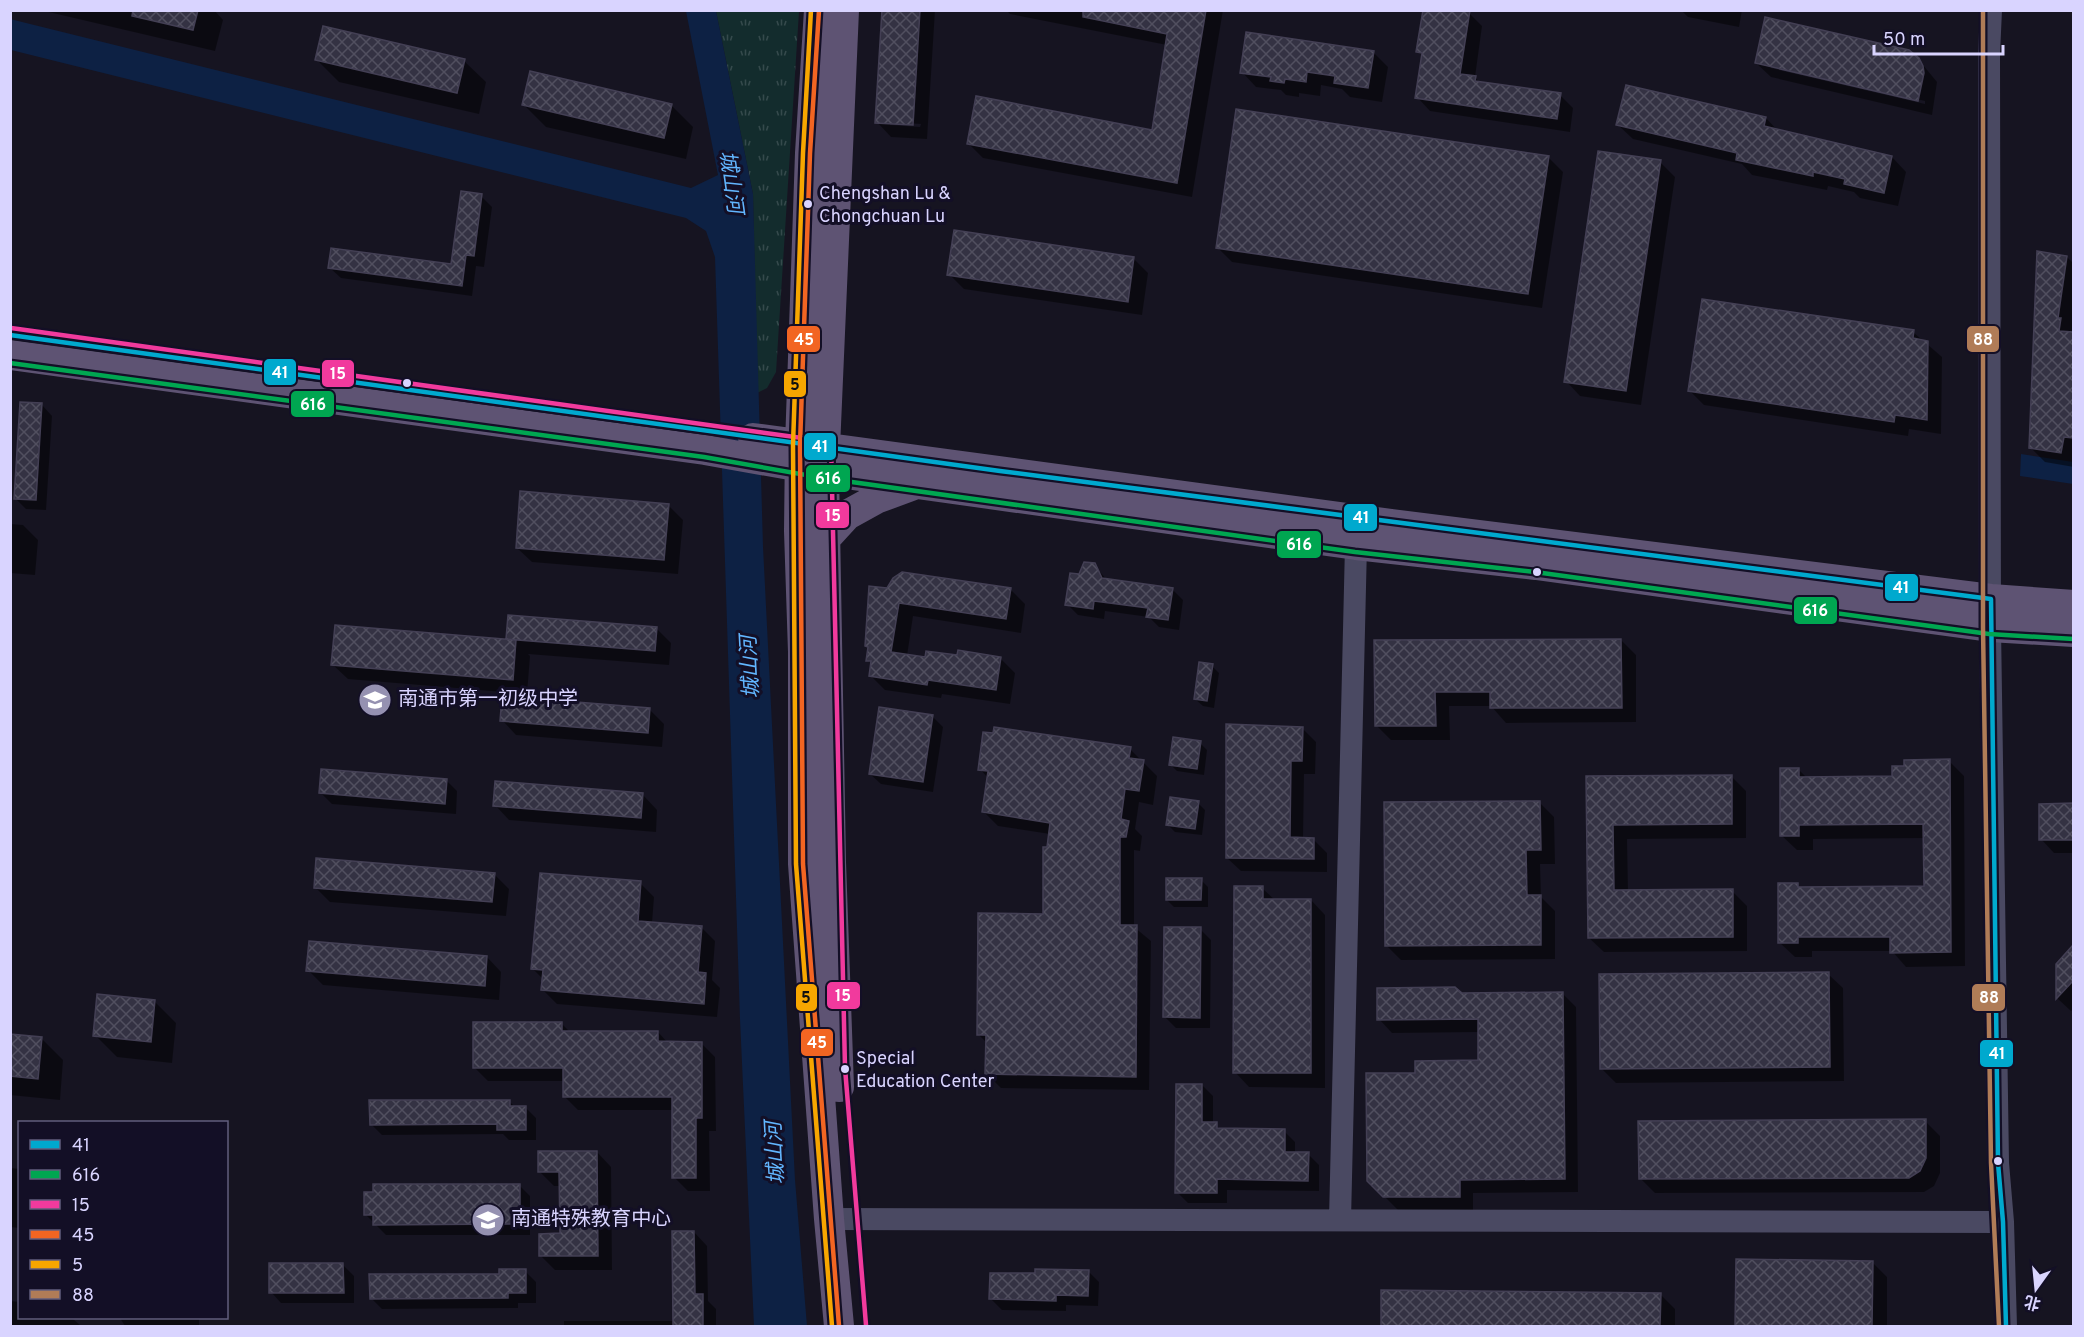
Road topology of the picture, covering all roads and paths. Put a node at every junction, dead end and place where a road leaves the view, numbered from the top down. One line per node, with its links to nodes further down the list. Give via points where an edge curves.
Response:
1 (819, 10): 7 (main road, via 810,153)
2 (844, 10): 7 (main road)
3 (1991, 10): 12 (street)
4 (10, 335): 6 (main road)
5 (10, 355): 6 (main road)
6 (705, 441): 7 (main road)
7 (801, 456): 8 (main road); 9 (main road); 12 (main road, via 1392,524); 14 (main road, via 803,864)
8 (917, 484): 9 (main road, via 847,515); 10 (main road)
9 (825, 538): 14 (main road)
10 (1356, 545): 12 (main road); 15 (street)
11 (2073, 605): 12 (main road)
12 (1990, 613): 13 (main road); 16 (street, via 1998,1163)
13 (2073, 632)
14 (839, 1219): 15 (street); 17 (main road); 18 (main road)
15 (1340, 1220): 16 (street)
16 (2003, 1222): 19 (street)
17 (839, 1326)
18 (859, 1326)
19 (2006, 1326)

